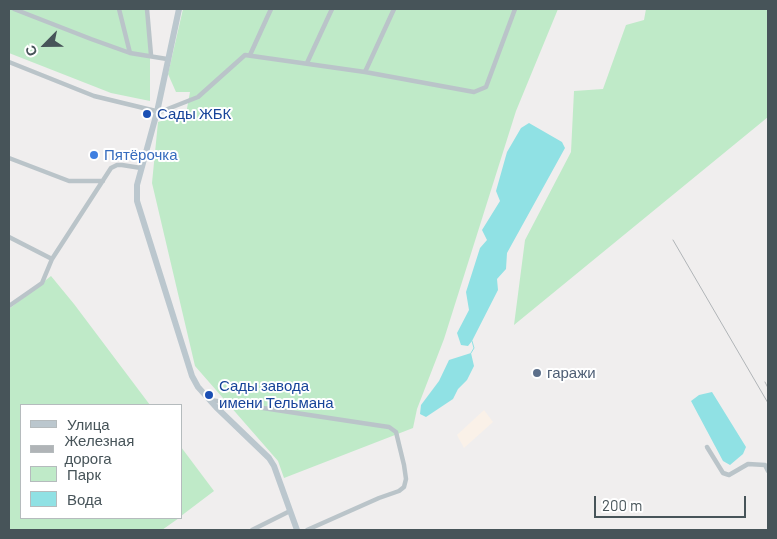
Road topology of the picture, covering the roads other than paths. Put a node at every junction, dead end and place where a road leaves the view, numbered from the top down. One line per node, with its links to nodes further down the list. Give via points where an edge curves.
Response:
1 (14, 9): 9 (street)
2 (119, 9): 9 (street)
3 (147, 9): 10 (street)
4 (178, 9): 12 (street)
5 (271, 9): 11 (street)
6 (332, 9): 14 (street)
7 (394, 9): 15 (street)
8 (515, 9): 15 (street, via 486,87 474,92)
9 (130, 53): 10 (street)
10 (151, 55): 12 (street)
11 (250, 55): 14 (street); 16 (street, via 246,55 198,97)
12 (167, 60): 16 (street)
13 (9, 62): 16 (street, via 94,96)
14 (307, 63): 15 (street)
15 (365, 72)
16 (157, 112): 18 (street)
17 (9, 158): 19 (street, via 69,181)
18 (141, 168): 19 (street, via 117,165 111,168); 23 (street, via 137,201 192,376)
19 (103, 181): 21 (street)
20 (9, 237): 21 (street)
21 (52, 258): 22 (street, via 42,283)
22 (9, 306)
23 (210, 400): 26 (street, via 262,450 274,466); 29 (street, via 389,427 396,432 406,479 404,487)
24 (707, 447): 25 (street, via 723,473 729,475 748,464 765,465)
25 (768, 471)
26 (290, 511): 27 (street); 28 (street)
27 (252, 530)
28 (297, 530)
29 (307, 530)

